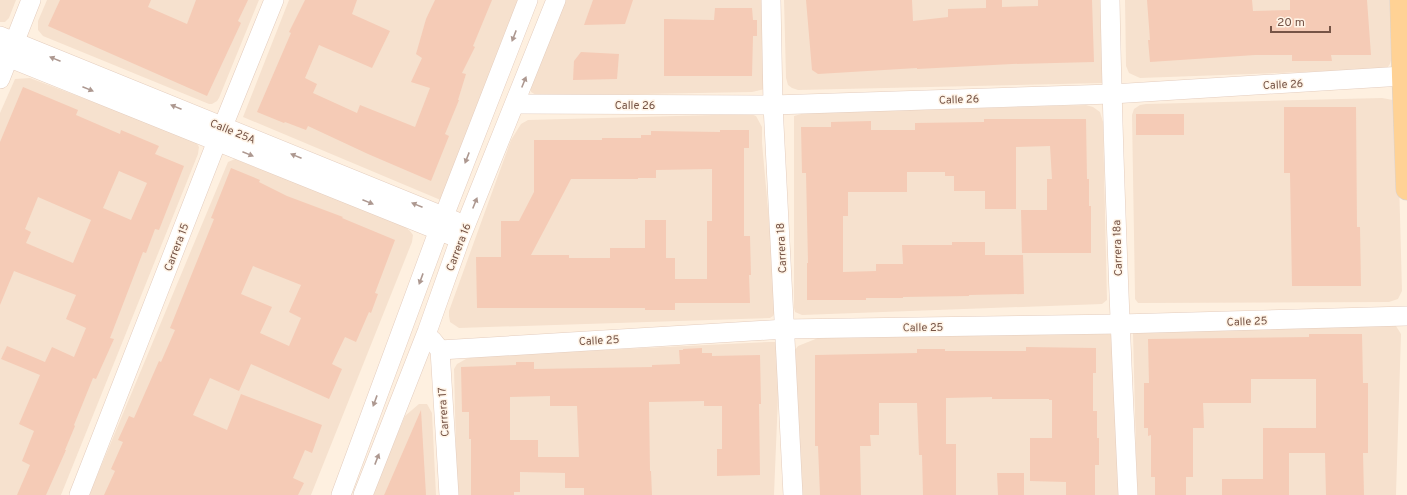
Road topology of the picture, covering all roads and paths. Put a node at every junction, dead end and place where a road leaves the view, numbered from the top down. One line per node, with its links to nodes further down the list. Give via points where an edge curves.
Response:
1 (31, 0): 8 (street)
2 (274, 0): 14 (street, Carrera 15)
3 (528, 0): 16 (street, one-way to 16)
4 (556, 0): 12 (street, Carrera 16, one-way to 4)
5 (771, 0): 13 (street, Carrera 18)
6 (1110, 0): 11 (street, Carrera 18a)
7 (1402, 0): 9 (main road)
8 (6, 47): 10 (street); 14 (street, Calle 25A)
9 (1403, 76): 11 (street, Calle 26); 15 (main road)
10 (0, 79)
11 (1112, 94): 13 (street, Calle 26); 19 (street, Carrera 18a)
12 (515, 104): 13 (street, Calle 26); 17 (street, Carrera 16, one-way to 12)
13 (773, 105): 20 (street, Carrera 18)
14 (220, 134): 16 (street, Calle 25A); 23 (street, Carrera 15)
15 (1407, 189)
16 (441, 223): 17 (street, Calle 25A); 24 (street, one-way to 24)
17 (463, 232): 21 (street, Carrera 16)
18 (1407, 316): 19 (street, Calle 25)
19 (1120, 324): 20 (street, Calle 25); 28 (street, Carrera 18a)
20 (785, 329): 22 (street, Calle 25); 27 (street, Carrera 18)
21 (427, 332): 22 (street); 25 (street, Carrera 16, one-way to 21)
22 (440, 350): 26 (street, Carrera 17)
23 (79, 495)
24 (340, 495)
25 (363, 495)
26 (449, 495)
27 (793, 495)
28 (1128, 495)

